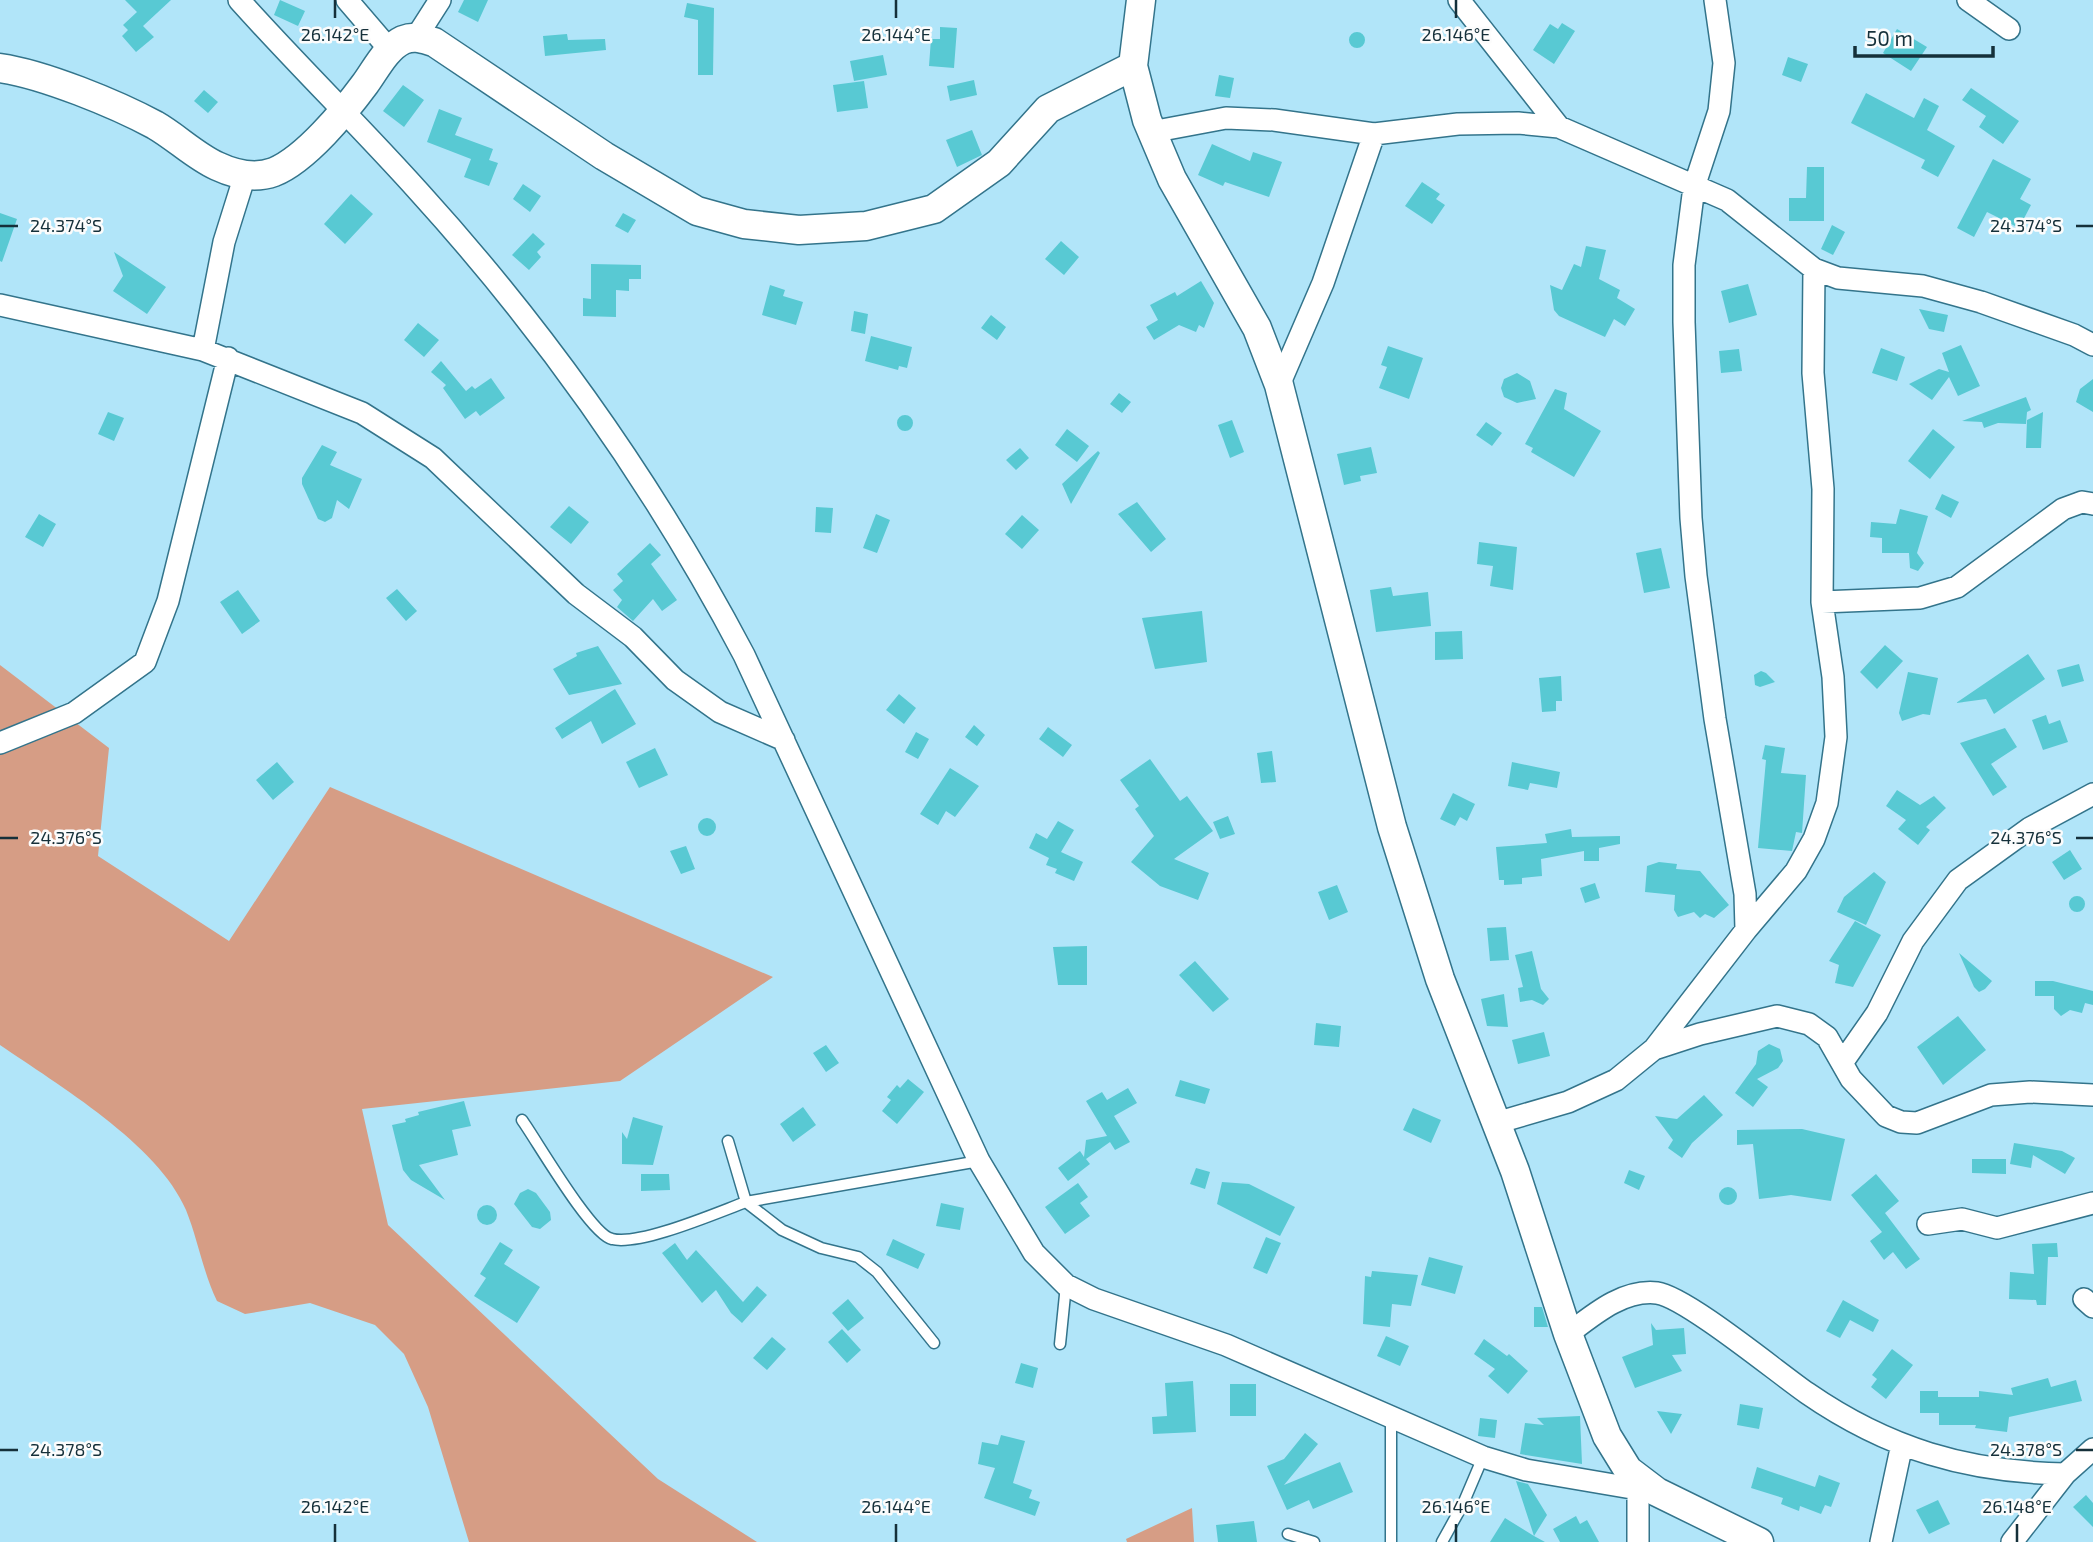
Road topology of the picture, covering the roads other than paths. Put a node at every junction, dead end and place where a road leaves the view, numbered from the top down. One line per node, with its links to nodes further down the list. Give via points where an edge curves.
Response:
1 (239, 0): 13 (street)
2 (347, 0): 10 (street)
3 (440, 0): 9 (street)
4 (1141, 0): 11 (street)
5 (1459, 0): 14 (street)
6 (1715, 0): 18 (street, via 1724,63 1719,111)
7 (1968, 0): 8 (street)
8 (2009, 29)
9 (417, 36): 10 (street); 11 (street, via 434,42 604,156 697,211 744,224 799,230 866,226 934,209 999,163 1048,109)
10 (390, 50): 13 (street)
11 (1132, 66): 15 (street)
12 (0, 68): 17 (street, via 43,78 153,124 215,165)
13 (344, 113): 17 (street, via 275,172); 27 (street, via 462,242 568,373 705,581)
14 (1559, 127): 16 (street, via 1458,124); 18 (street)
15 (1151, 132): 16 (street, via 1226,118); 24 (street, via 1172,179 1257,328)
16 (1374, 134): 24 (street, via 1323,283)
17 (245, 176): 22 (street, via 224,242)
18 (1694, 187): 19 (street, via 1727,200); 30 (street, via 1684,265 1691,518 1715,719 1745,894)
19 (1814, 268): 21 (street, via 1838,278 1923,286 1982,302); 26 (street, via 1813,373 1823,489)
20 (0, 305): 22 (street)
21 (2093, 345)
22 (203, 350): 23 (street)
23 (228, 358): 27 (street, via 362,413 433,458 576,594 633,637 675,680 720,712); 28 (street, via 168,601 145,662 74,712)
24 (1279, 385): 35 (street, via 1392,827 1440,979)
25 (2093, 504): 26 (street, via 2082,502 2063,509 1957,587 1920,598)
26 (1822, 602): 30 (street, via 1836,737 1827,803 1797,871)
27 (784, 740): 37 (street)
28 (0, 743)
29 (2093, 794): 32 (street, via 2030,828 1958,880 1913,941 1877,1013)
30 (1746, 930): 31 (street)
31 (1654, 1049): 32 (street, via 1777,1016 1809,1024 1827,1037); 35 (street, via 1616,1080 1568,1102)
32 (1842, 1063): 33 (street, via 1886,1116 1901,1122 1917,1124 1991,1095)
33 (2093, 1095)
34 (522, 1120): 38 (lane, via 591,1223 609,1239 631,1241)
35 (1496, 1122): 42 (street)
36 (728, 1141): 38 (lane)
37 (979, 1161): 38 (lane); 41 (street, via 1034,1253)
38 (746, 1202): 43 (lane, via 782,1230 821,1248 858,1257 877,1272)
39 (2093, 1203): 40 (street, via 1997,1228 1962,1219)
40 (1928, 1224)
41 (1066, 1285): 44 (lane); 45 (street, via 1226,1345)
42 (1568, 1334): 46 (street, via 1597,1312 1632,1295 1659,1293 1684,1304 1859,1426); 50 (street, via 1607,1436)
43 (934, 1343)
44 (1060, 1344)
45 (1391, 1418): 48 (street); 53 (lane)
46 (1902, 1444): 49 (street, via 1967,1465 2015,1473); 57 (street)
47 (2090, 1456): 49 (street)
48 (1483, 1457): 50 (street, via 1526,1470); 54 (lane)
49 (2065, 1474): 58 (street)
50 (1647, 1490): 55 (street); 56 (street)
51 (1288, 1534): 52 (lane)
52 (1314, 1542)
53 (1391, 1542)
54 (1442, 1542)
55 (1638, 1542)
56 (1759, 1542)
57 (1881, 1542)
58 (2012, 1542)

